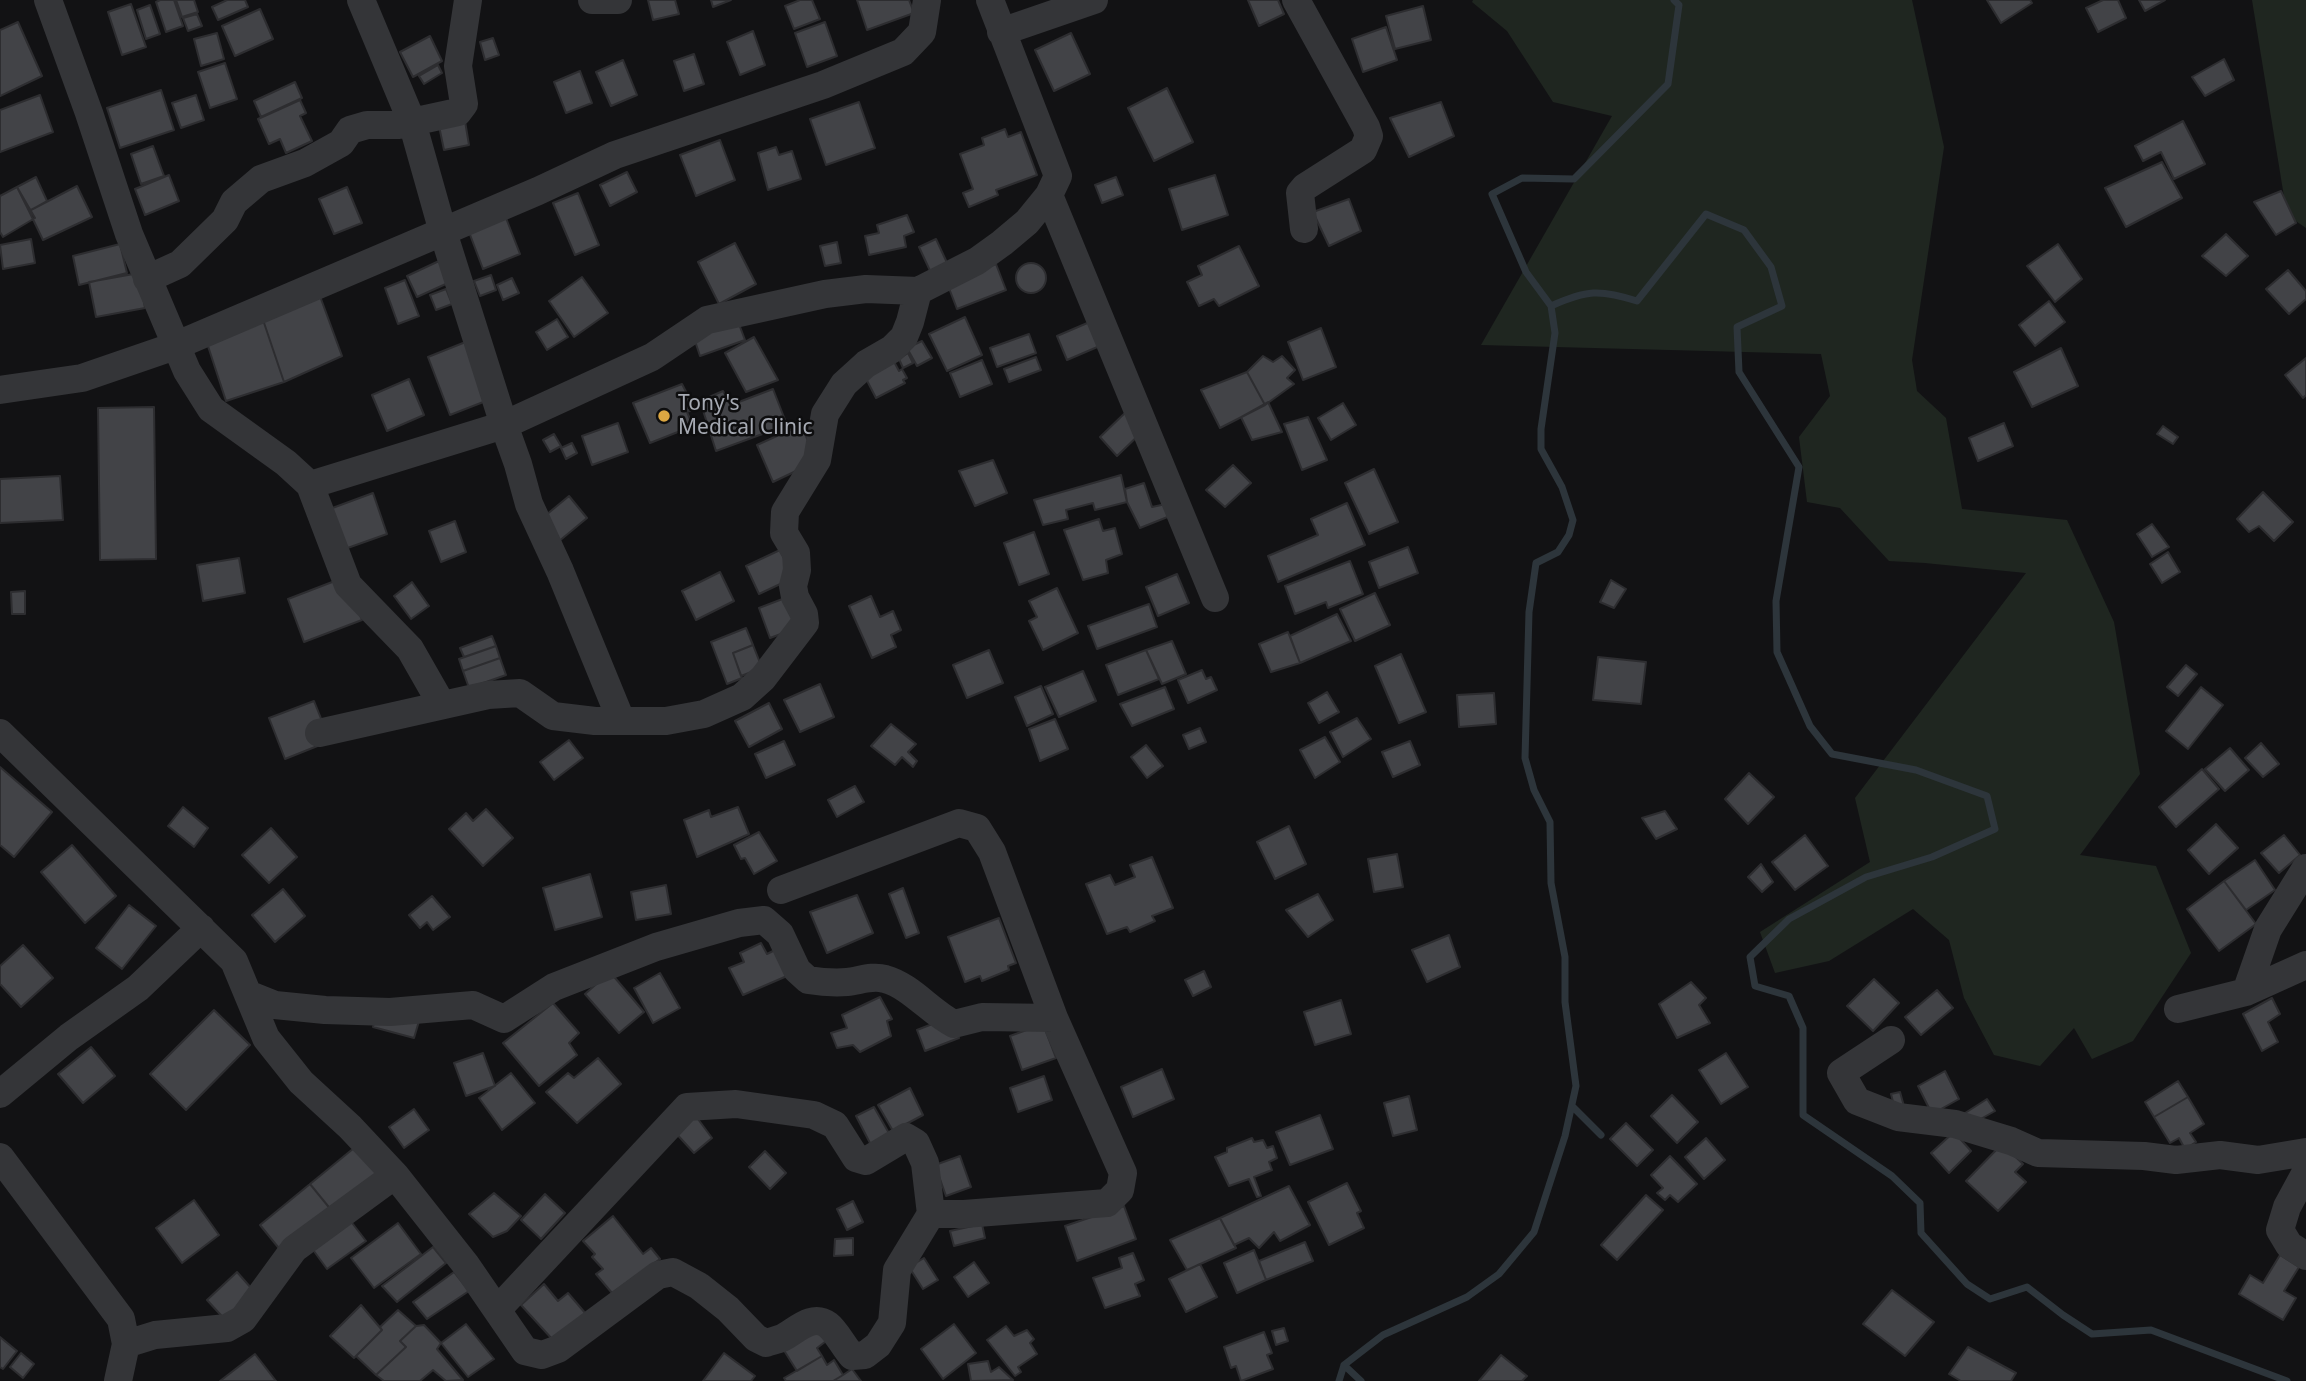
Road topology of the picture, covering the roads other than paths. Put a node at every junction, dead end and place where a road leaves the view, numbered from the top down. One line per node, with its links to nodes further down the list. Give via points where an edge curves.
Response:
1 (48, 0): 15 (street)
2 (361, 0): 11 (street)
3 (468, 0): 11 (street, via 458,66 464,104 448,116)
4 (592, 0): 5 (street)
5 (618, 0)
6 (927, 0): 14 (street, via 922,33 903,52 823,85 615,155)
7 (990, 0): 10 (street)
8 (1094, 0): 10 (street)
9 (1307, 4): 13 (street, via 1369,136 1363,150 1300,193)
10 (1001, 32): 12 (street, via 1058,176)
11 (412, 122): 14 (street); 15 (street, via 350,130 341,142 305,163 261,179 234,202 225,220 180,264)
12 (1049, 195): 16 (street, via 1027,222 986,255); 21 (street)
13 (1304, 229)
14 (443, 232): 17 (street); 19 (street)
15 (147, 279): 17 (street)
16 (918, 291): 19 (street, via 866,289 825,294 707,320 652,357); 23 (street, via 904,337 844,384 825,414 817,460 785,512 784,533 796,553 793,586 804,614 802,629 743,697 705,714 666,721)
17 (175, 346): 18 (street, via 82,378); 20 (street, via 211,409)
18 (0, 390)
19 (505, 425): 20 (street); 23 (street, via 529,504)
20 (310, 485): 22 (street, via 348,585 410,649)
21 (1215, 598)
22 (442, 705): 23 (street, via 520,693 554,716); 25 (street)
23 (621, 720)
24 (0, 733): 28 (street)
25 (319, 733)
26 (2306, 868): 30 (street, via 2268,929)
27 (781, 890): 33 (street, via 959,823 977,828 992,852)
28 (201, 928): 31 (street, via 234,961); 35 (street, via 138,988)
29 (2306, 965): 30 (street)
30 (2245, 992): 32 (street)
31 (250, 995): 33 (street, via 275,1005 325,1010 390,1012 472,1005 504,1019 554,987 656,947 764,920 780,934 797,970 808,980 883,978 954,1024 982,1017); 39 (street, via 266,1038 301,1082)
32 (2178, 1009)
33 (1054, 1018): 40 (street, via 1123,1173 1120,1190 1107,1203)
34 (1891, 1040): 36 (street, via 1841,1073 1857,1101 1898,1117 1955,1124 2038,1153 2176,1160 2220,1155 2258,1160)
35 (0, 1094)
36 (2306, 1152)
37 (0, 1157): 43 (street, via 121,1319)
38 (2306, 1172): 41 (street, via 2280,1230 2289,1245)
39 (395, 1175): 42 (street); 43 (street, via 294,1249 243,1319 227,1328 155,1335)
40 (931, 1214): 42 (street, via 925,1163 916,1143 906,1137 866,1161 856,1158 835,1125 814,1115 736,1104 687,1107); 42 (street, via 897,1270 892,1323 866,1355 852,1356 830,1326 820,1321 808,1322 766,1343 699,1286 673,1272 658,1275 558,1349 542,1355 524,1351)
41 (2306, 1256)
42 (498, 1310)
43 (126, 1344): 44 (street)
44 (118, 1381)

